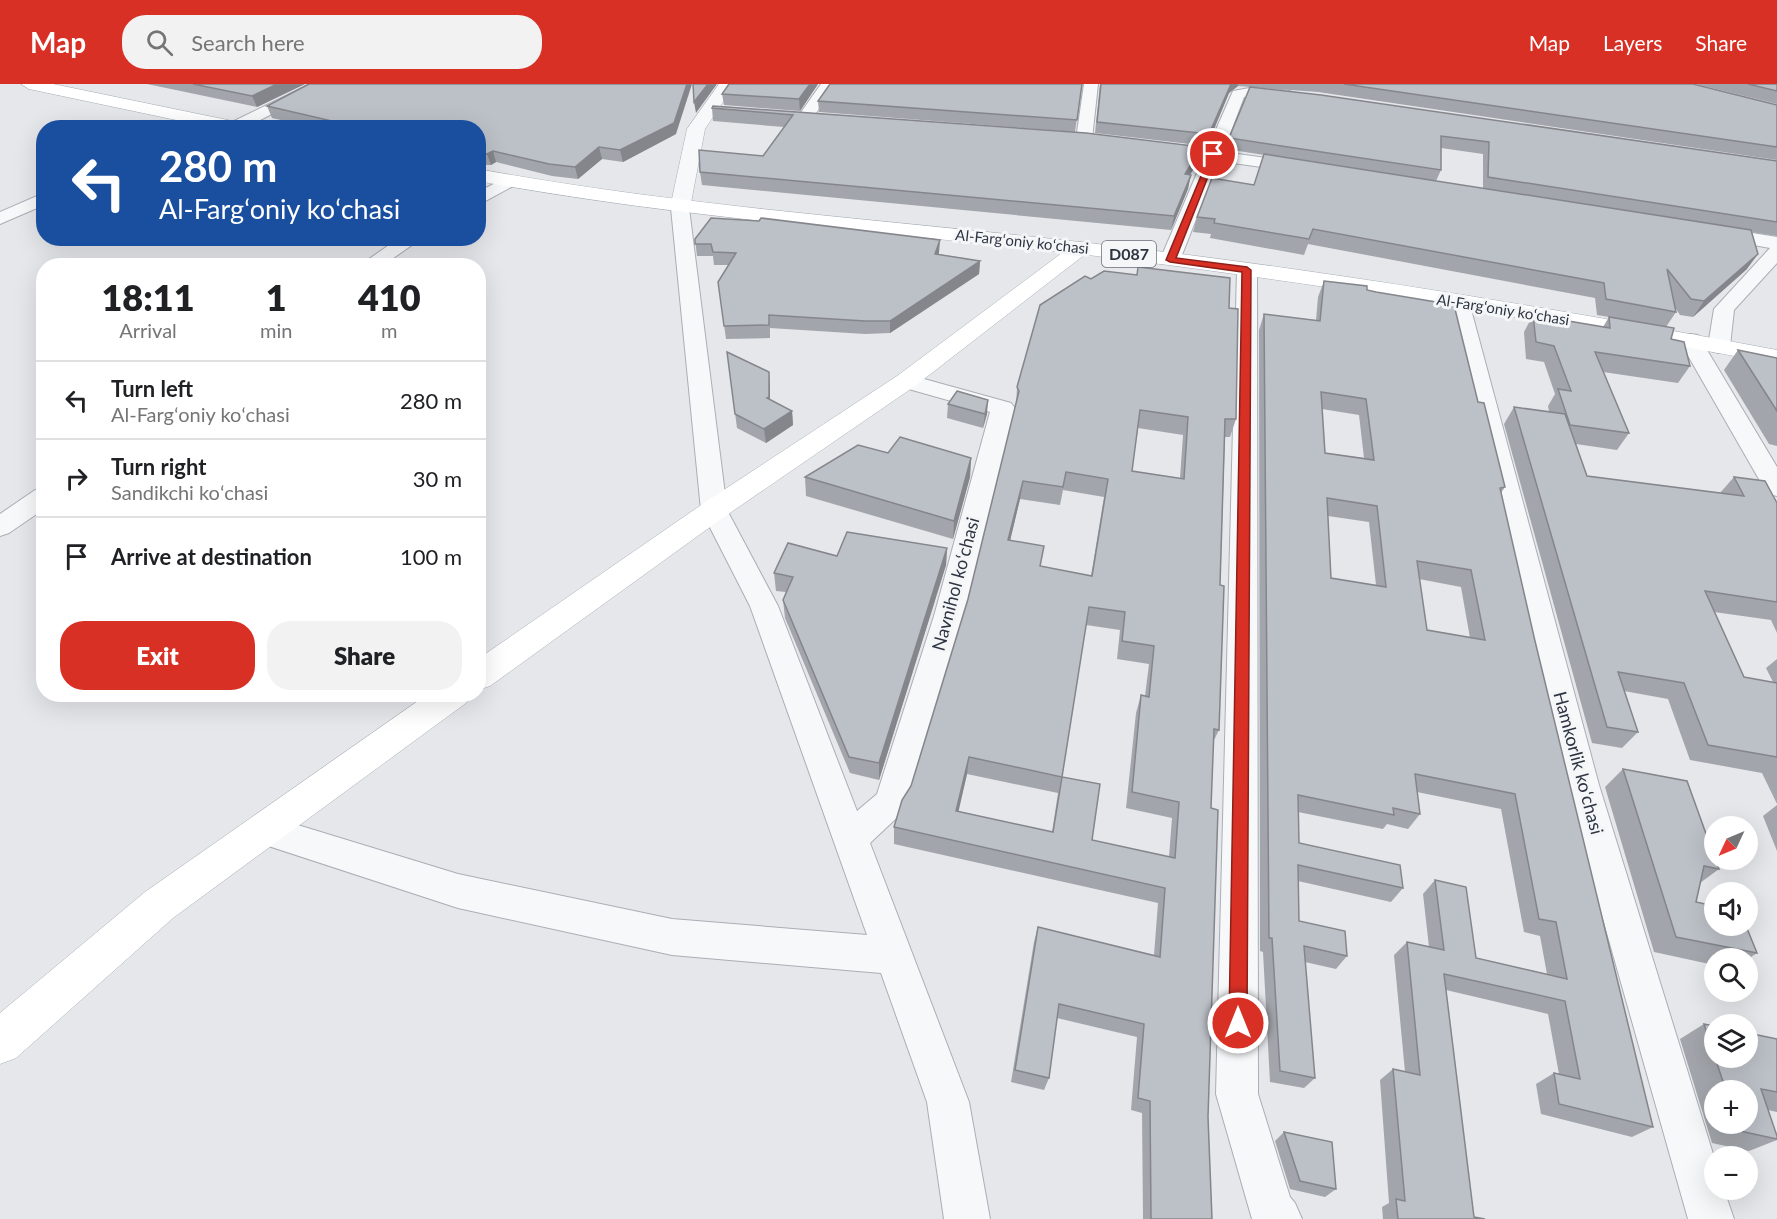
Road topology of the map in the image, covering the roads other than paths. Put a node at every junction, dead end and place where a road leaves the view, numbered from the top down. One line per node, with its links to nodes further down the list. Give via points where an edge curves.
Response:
1 (29, 84): 9 (main road)
2 (322, 84): 10 (street)
3 (727, 84): 7 (street)
4 (828, 84): 11 (street, via 799,118)
5 (1092, 84): 12 (street)
6 (1308, 98): 14 (street, via 1255,91 1238,94)
7 (709, 111): 8 (street); 20 (street, via 696,129)
8 (730, 112)
9 (186, 120)
10 (253, 120)
11 (828, 120)
12 (1084, 140)
13 (1143, 146): 14 (street)
14 (1213, 154): 15 (street); 28 (street)
15 (1319, 171)
16 (486, 177): 17 (main road, Al-Fargʻoniy koʻchasi / D087)
17 (509, 181): 18 (street); 20 (main road, Al-Fargʻoniy koʻchasi / D087)
18 (486, 195)
19 (36, 202): 21 (street)
20 (680, 208): 25 (main road, Al-Fargʻoniy koʻchasi / D087); 39 (street)
21 (0, 219)
22 (1695, 230): 23 (street)
23 (1777, 243)
24 (400, 246): 27 (street)
25 (1081, 248): 28 (main road, Al-Fargʻoniy koʻchasi / D087); 36 (main road)
26 (1777, 251): 30 (street)
27 (381, 258)
28 (1170, 260): 29 (main road, Al-Fargʻoniy koʻchasi / D087)
29 (1247, 270): 32 (main road, Al-Fargʻoniy koʻchasi / D087); 48 (street, via 1237,1094 1271,1210)
30 (1753, 280): 31 (street); 34 (street, via 1724,309)
31 (1777, 284)
32 (1459, 302): 33 (main road, Al-Fargʻoniy koʻchasi / D087); 49 (street, Hamkorlik koʻchasi, via 1582,785)
33 (1690, 340): 34 (main road, Al-Fargʻoniy koʻchasi / D087); 37 (street)
34 (1719, 346): 35 (main road, Al-Fargʻoniy koʻchasi / D087)
35 (1777, 357)
36 (906, 381): 39 (main road); 44 (street, Navnihol koʻchasi, via 1003,408 949,616 891,802)
37 (1777, 488)
38 (36, 502): 40 (street)
39 (714, 510): 41 (main road); 44 (street, via 764,606)
40 (0, 527)
41 (486, 671)
42 (443, 702): 43 (main road)
43 (265, 830): 45 (street, via 458,891 672,937); 46 (main road, via 159,905)
44 (851, 838): 45 (street)
45 (894, 956): 47 (street, via 948,1102)
46 (0, 1042)
47 (967, 1219)
48 (1279, 1219)
49 (1711, 1219)

